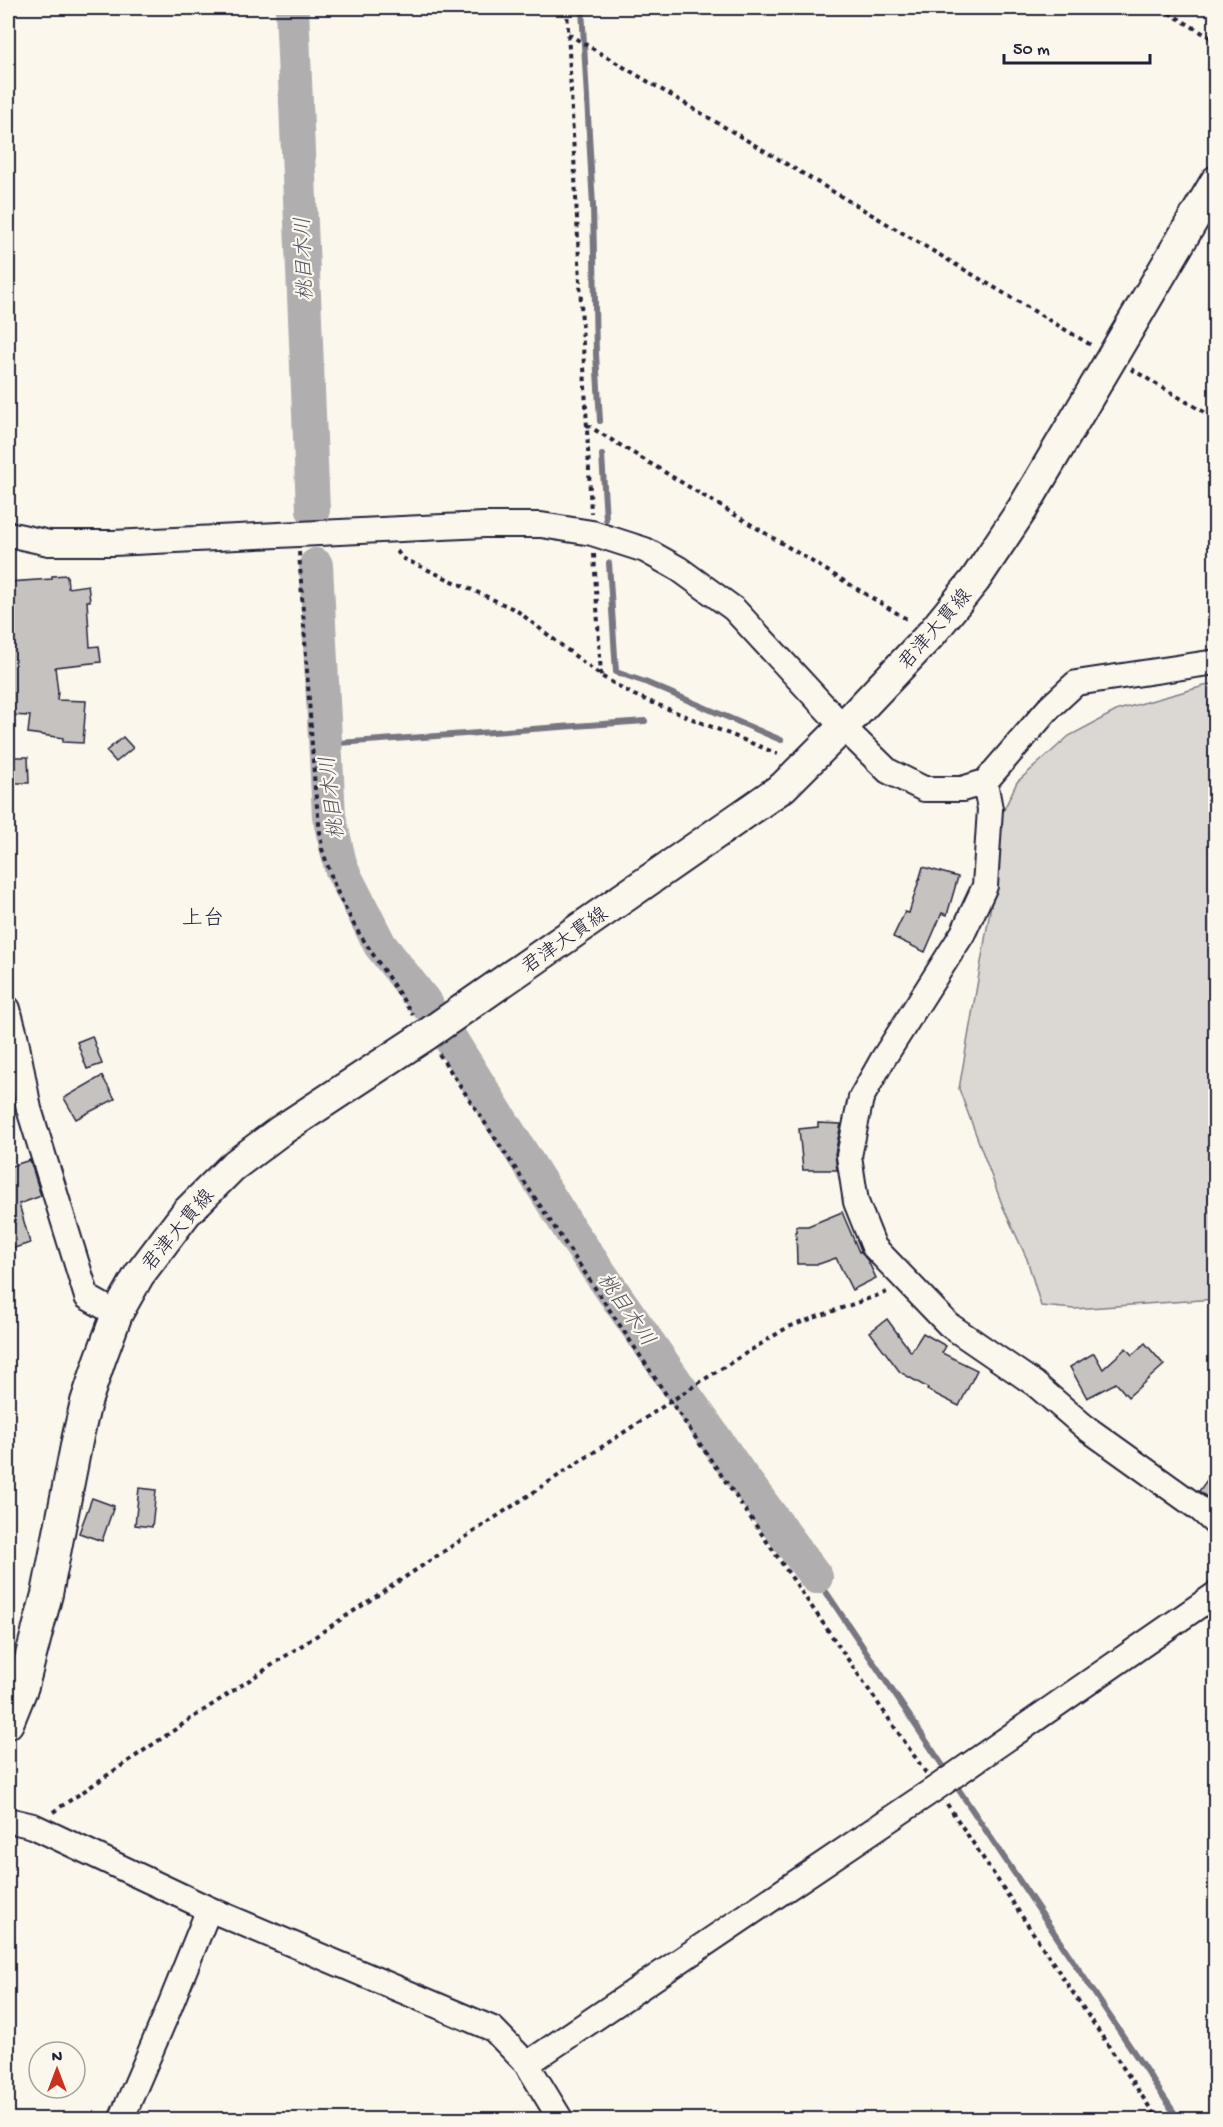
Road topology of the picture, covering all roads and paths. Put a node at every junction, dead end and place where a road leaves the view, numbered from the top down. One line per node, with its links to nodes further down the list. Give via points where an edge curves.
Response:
1 (567, 8): 3 (path)
2 (1161, 8): 4 (path)
3 (568, 34): 6 (path); 8 (path)
4 (1215, 41)
5 (1215, 182): 6 (main road, 君津大貫線)
6 (1111, 357): 7 (path); 13 (main road, 君津大貫線, via 1023,508 975,580)
7 (1215, 419)
8 (587, 425): 10 (path); 13 (path)
9 (384, 530): 10 (street, via 542,525); 12 (street); 15 (path, via 402,558 516,610)
10 (592, 533): 15 (path); 16 (street, via 645,550 734,609)
11 (8, 534): 12 (street, via 49,543)
12 (297, 534): 20 (path, via 322,849 355,927)
13 (931, 634): 16 (main road, 君津大貫線)
14 (1215, 662): 18 (street, via 1076,683)
15 (601, 676): 17 (path, via 634,695)
16 (843, 727): 18 (street, via 888,771 924,789 962,789); 20 (main road, 君津大貫線, via 783,787)
17 (778, 754)
18 (985, 782): 21 (street, via 990,809 985,886 963,933 861,1098 849,1156 856,1202 874,1247)
19 (8, 1009): 22 (street, via 29,1109 87,1297)
20 (426, 1035): 22 (main road, 君津大貫線, via 232,1167 186,1213 139,1275); 23 (path)
21 (908, 1285): 23 (path, via 788,1327); 24 (street, via 949,1325 1035,1384 1085,1427)
22 (117, 1314): 26 (main road, 君津大貫線, via 86,1402 47,1594)
23 (673, 1400): 27 (path); 29 (path)
24 (1215, 1524)
25 (1215, 1594): 27 (street)
26 (8, 1724)
27 (939, 1786): 31 (street); 34 (path)
28 (8, 1820): 29 (street)
29 (33, 1826): 30 (street)
30 (209, 1909): 31 (street, via 493,2029); 32 (street)
31 (527, 2064): 33 (street)
32 (121, 2120)
33 (561, 2120)
34 (1158, 2120)

